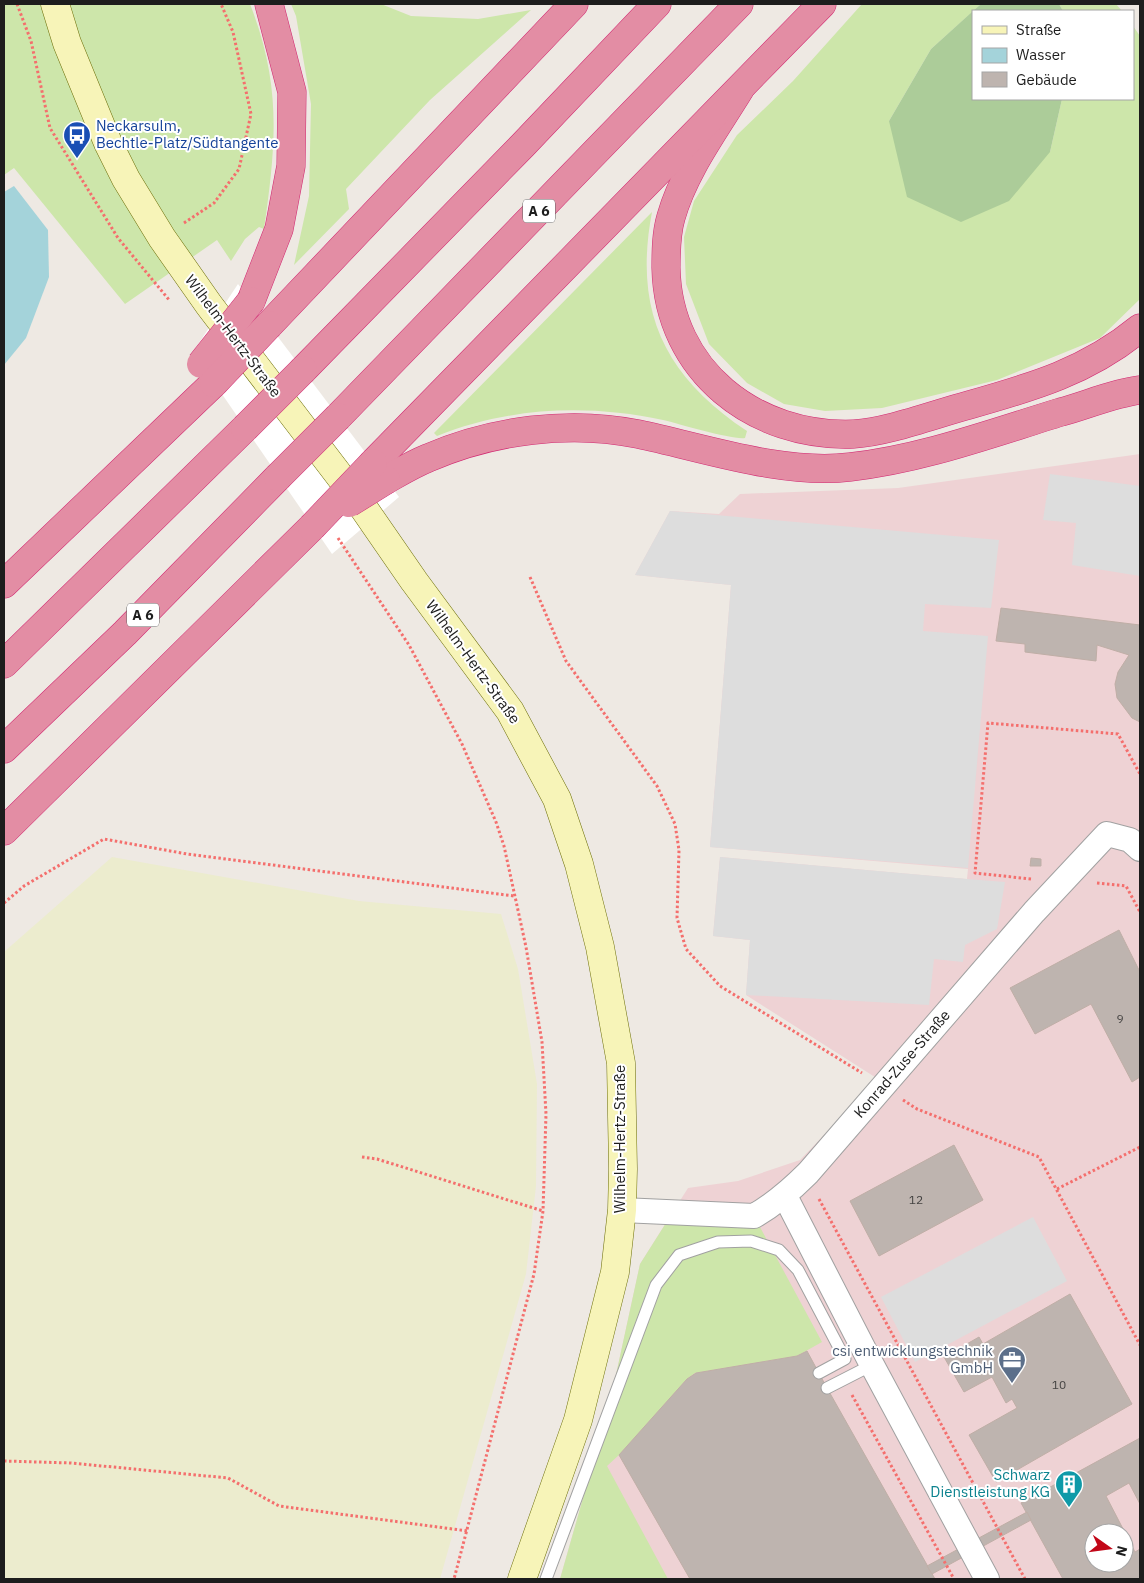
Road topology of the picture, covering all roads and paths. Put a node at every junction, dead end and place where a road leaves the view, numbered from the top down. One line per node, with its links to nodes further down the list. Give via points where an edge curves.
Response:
1 (221, 4): 9 (path, via 233,32 251,114 239,169 214,203)
2 (269, 4): 11 (highway, bridge, via 292,92 291,166 279,229 251,300)
3 (574, 4): 11 (highway, bridge, via 270,325)
4 (657, 4): 16 (highway, bridge, via 303,370)
5 (739, 4): 17 (highway, A 6, bridge, via 125,633)
6 (822, 4): 8 (highway)
7 (55, 7): 9 (main road, Wilhelm-Hertz-Straße, via 108,143)
8 (740, 89): 10 (highway, via 682,184 670,219 666,250 667,286 674,319 688,351 712,381 757,414 797,429 822,432 855,434 892,426 1032,387 1115,349); 13 (highway)
9 (162, 238): 31 (main road, Wilhelm-Hertz-Straße, via 495,688 557,799 579,864 600,947 621,1063)
10 (1140, 328)
11 (207, 374): 15 (highway, via 166,428)
12 (1140, 390): 13 (highway, via 963,442 849,467 807,468 713,452 636,434 583,428 531,430 480,441)
13 (380, 471): 19 (highway, bridge, via 312,527)
14 (530, 577): 25 (path, via 566,661 657,786 675,824 677,918 686,949 720,986)
15 (4, 584)
16 (4, 664)
17 (4, 749)
18 (1140, 774): 22 (path, via 1118,734 988,723 975,873 1035,880)
19 (4, 831)
20 (1140, 849): 21 (street, Konrad-Zuse-Straße, via 1130,840 1107,834)
21 (1074, 868): 22 (street, Konrad-Zuse-Straße); 24 (path, via 1091,883 1126,886)
22 (1053, 891): 25 (street, Konrad-Zuse-Straße)
23 (4, 903): 32 (path, via 24,886 104,839 187,854 514,896 542,1042 546,1114)
24 (1140, 912)
25 (882, 1086): 28 (street, Konrad-Zuse-Straße); 29 (path, via 917,1109 1039,1157)
26 (1140, 1147): 29 (path)
27 (362, 1157): 32 (path)
28 (808, 1173): 30 (street, Konrad-Zuse-Straße); 45 (path, via 825,1212)
29 (1057, 1189): 33 (path)
30 (785, 1196): 31 (street, Konrad-Zuse-Straße, via 754,1216); 34 (street)
31 (622, 1210): 41 (main road, Wilhelm-Hertz-Straße, via 615,1272 581,1412)
32 (543, 1211): 39 (path, via 534,1274)
33 (1140, 1345)
34 (872, 1365): 36 (lane); 44 (street)
35 (819, 1373): 42 (lane, via 845,1359 798,1270 779,1250 751,1241 718,1242 679,1255 656,1285)
36 (843, 1380): 37 (lane); 43 (path)
37 (828, 1388)
38 (4, 1461): 39 (path, via 71,1463 228,1478 279,1506)
39 (468, 1531): 40 (path)
40 (454, 1579)
41 (522, 1579)
42 (546, 1579)
43 (954, 1579)
44 (987, 1579)
45 (1025, 1579)

